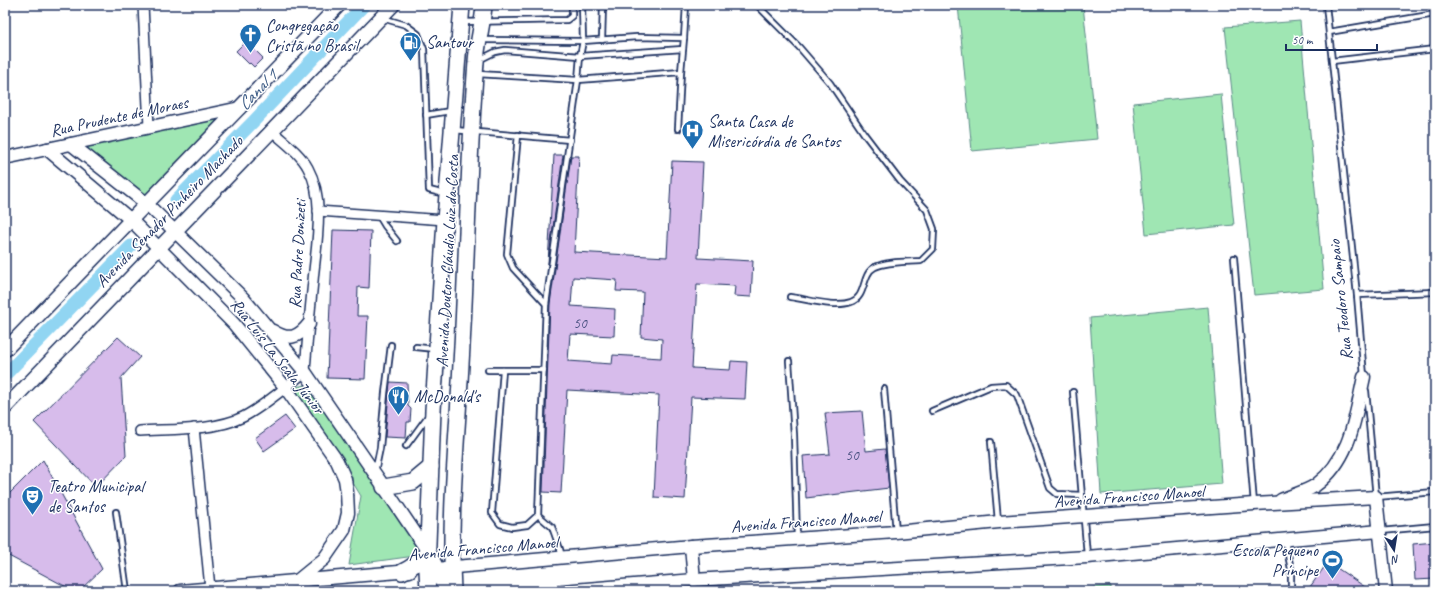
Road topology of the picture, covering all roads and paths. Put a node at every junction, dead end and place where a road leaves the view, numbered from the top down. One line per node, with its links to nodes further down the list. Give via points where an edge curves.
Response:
1 (143, 5): 31 (street)
2 (339, 5): 28 (main road, Avenida Senador Pinheiro Machado)
3 (392, 5): 13 (main road, Avenida Senador Pinheiro Machado)
4 (462, 5): 14 (main road, Avenida Doutor Cláudio Luiz da Costa)
5 (484, 5): 15 (main road, Avenida Doutor Cláudio Luiz da Costa)
6 (572, 5): 15 (lane, via 572,16 567,20)
7 (582, 5): 20 (lane)
8 (603, 5): 19 (lane)
9 (686, 5): 17 (lane)
10 (757, 5): 53 (lane, via 830,82 869,141 900,181 927,210 934,229 933,249 921,261 885,264 873,268 866,277 861,294 853,302 839,304)
11 (1326, 5): 16 (lane, Rua Teodoro Sampaio)
12 (1435, 14): 16 (lane)
13 (381, 17): 30 (lane, via 406,25 418,34 424,49); 34 (main road, Avenida Senador Pinheiro Machado)
14 (460, 22): 15 (lane); 29 (main road, Avenida Doutor Cláudio Luiz da Costa)
15 (483, 22): 18 (main road, Avenida Doutor Cláudio Luiz da Costa)
16 (1329, 32): 24 (lane, Rua Teodoro Sampaio)
17 (684, 38): 19 (lane, via 638,37); 21 (lane)
18 (479, 40): 20 (lane); 25 (main road, Avenida Doutor Cláudio Luiz da Costa)
19 (602, 40): 20 (lane)
20 (583, 41): 23 (lane)
21 (683, 49): 23 (lane); 26 (lane)
22 (1435, 49): 24 (lane)
23 (580, 56): 25 (lane, via 505,50 495,52); 27 (lane)
24 (1332, 61): 52 (lane, Rua Teodoro Sampaio)
25 (476, 68): 27 (lane); 35 (main road, Avenida Doutor Cláudio Luiz da Costa)
26 (682, 72): 27 (lane); 32 (lane)
27 (578, 80): 37 (lane)
28 (240, 108): 31 (street, Rua Prudente de Moraes); 42 (main road, Avenida Senador Pinheiro Machado)
29 (453, 110): 30 (lane); 33 (main road, Avenida Doutor Cláudio Luiz da Costa)
30 (426, 115): 41 (lane, via 429,190)
31 (149, 127): 38 (street, Rua Prudente de Moraes)
32 (678, 129)
33 (452, 130): 35 (lane); 41 (main road, Avenida Doutor Cláudio Luiz da Costa)
34 (272, 131): 43 (street, Rua Padre Donizeti, via 307,166 315,187); 47 (main road, Avenida Senador Pinheiro Machado)
35 (472, 131): 36 (lane); 98 (main road, Avenida Doutor Cláudio Luiz da Costa)
36 (518, 136): 37 (lane); 54 (lane, via 507,254 513,268)
37 (570, 140): 54 (lane)
38 (71, 144): 39 (street, Rua Prudente de Moraes); 42 (street, Rua Luís La Scala Júnior)
39 (47, 149): 40 (street, Rua Prudente de Moraes); 45 (street, Rua Luís La Scala Júnior)
40 (5, 158)
41 (447, 195): 46 (main road, Avenida Doutor Cláudio Luiz da Costa)
42 (147, 204): 45 (main road, Avenida Senador Pinheiro Machado); 47 (street, Rua Luís La Scala Júnior)
43 (318, 211): 44 (street); 55 (street, Rua Padre Donizeti)
44 (379, 216): 46 (street); 48 (lane)
45 (131, 220): 49 (street, Rua Luís La Scala Júnior); 58 (main road, Avenida Senador Pinheiro Machado)
46 (445, 220): 60 (main road, Avenida Doutor Cláudio Luiz da Costa)
47 (174, 232): 49 (main road, Avenida Senador Pinheiro Machado); 56 (street, Rua Luís La Scala Júnior, via 243,298)
48 (397, 241)
49 (159, 248): 67 (street, Rua Luís La Scala Júnior, via 234,324); 70 (main road, Avenida Senador Pinheiro Machado)
50 (1234, 258): 83 (lane)
51 (1435, 292): 52 (lane)
52 (1357, 295): 66 (lane, Rua Teodoro Sampaio)
53 (790, 297)
54 (546, 304): 64 (lane)
55 (309, 324): 56 (street, via 300,335 290,337 278,334); 65 (street, Rua Padre Donizeti)
56 (267, 327): 65 (street, Rua Luís La Scala Júnior)
57 (391, 345): 78 (lane)
58 (7, 346)
59 (416, 347): 60 (lane)
60 (436, 349): 71 (main road, Avenida Doutor Cláudio Luiz da Costa)
61 (789, 361): 92 (lane)
62 (488, 370): 63 (lane)
63 (503, 370): 64 (lane); 86 (lane, via 492,513 500,524 512,527 527,525)
64 (544, 370): 86 (lane)
65 (305, 372): 67 (street); 78 (street, Rua Luís La Scala Júnior)
66 (1364, 377): 82 (lane, Rua Teodoro Sampaio); 84 (street, via 1350,438 1335,466 1315,486)
67 (285, 387): 73 (street, via 242,417 227,423); 102 (street, Rua Luís La Scala Júnior, via 337,461 345,479 347,492 348,513 344,530 324,559)
68 (884, 389): 91 (lane)
69 (1073, 392): 81 (lane)
70 (5, 408)
71 (433, 410): 76 (lane); 77 (main road, Avenida Doutor Cláudio Luiz da Costa)
72 (932, 410): 81 (lane, via 991,386 1006,385 1017,395 1050,488 1057,494)
73 (194, 428): 74 (street); 103 (street)
74 (140, 431)
75 (991, 442): 88 (lane)
76 (406, 446)
77 (431, 467): 79 (main road, via 413,482); 96 (main road, Avenida Doutor Cláudio Luiz da Costa)
78 (375, 473): 79 (street, Rua Luís La Scala Júnior)
79 (384, 486): 96 (street, Rua Luís La Scala Júnior)
80 (1435, 492): 82 (lane, Avenida Francisco Manoel)
81 (1082, 495): 87 (lane)
82 (1376, 503): 84 (street, Avenida Francisco Manoel); 90 (street, Rua Teodoro Sampaio)
83 (1254, 504): 84 (street, Avenida Francisco Manoel); 87 (street, Avenida Francisco Manoel)
84 (1271, 504)
85 (116, 512): 104 (lane)
86 (538, 516): 97 (lane, via 552,527)
87 (1084, 516): 88 (street, Avenida Francisco Manoel); 95 (lane)
88 (999, 522): 91 (street, Avenida Francisco Manoel)
89 (1435, 526): 90 (lane)
90 (1379, 528): 93 (street); 111 (street, Rua Teodoro Sampaio)
91 (896, 532): 92 (street, Avenida Francisco Manoel)
92 (797, 538): 94 (street, Avenida Francisco Manoel)
93 (1284, 539): 95 (street); 110 (lane, via 1291,569)
94 (692, 550): 97 (street, Avenida Francisco Manoel); 101 (street)
95 (1087, 551): 101 (street)
96 (428, 552): 99 (main road, Avenida Doutor Cláudio Luiz da Costa); 100 (main road, via 419,562)
97 (562, 558): 98 (street, Avenida Francisco Manoel)
98 (452, 567): 99 (street, Avenida Francisco Manoel); 108 (main road, Avenida Doutor Cláudio Luiz da Costa)
99 (432, 569): 100 (street, Avenida Francisco Manoel); 106 (main road, Avenida Doutor Cláudio Luiz da Costa); 107 (main road)
100 (402, 572): 102 (street, Avenida Francisco Manoel)
101 (694, 579): 109 (street)
102 (295, 585): 103 (street, Avenida Francisco Manoel)
103 (210, 588): 105 (street, Avenida Francisco Manoel)
104 (127, 591)
105 (180, 591)
106 (428, 591)
107 (447, 591)
108 (453, 591)
109 (562, 591)
110 (1291, 591)
111 (1386, 591)

